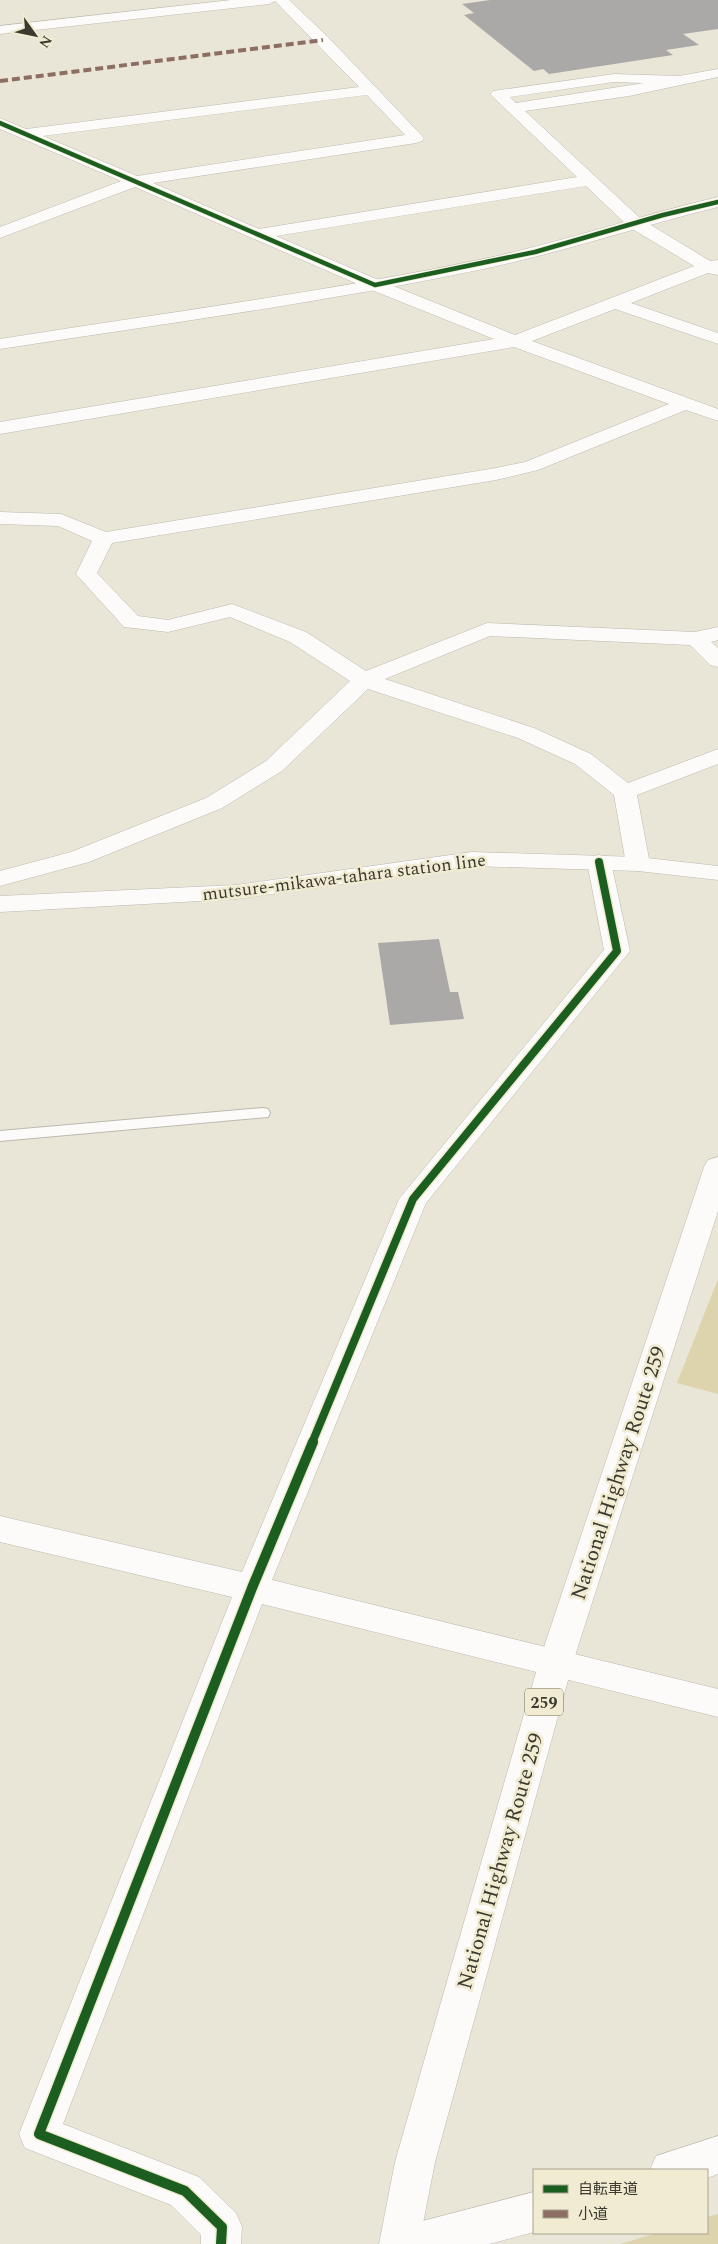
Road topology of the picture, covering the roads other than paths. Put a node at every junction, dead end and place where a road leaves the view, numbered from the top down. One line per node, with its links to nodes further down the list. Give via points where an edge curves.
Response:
1 (269, 0): 3 (main road)
2 (281, 0): 5 (main road)
3 (0, 30)
4 (718, 72): 9 (main road, via 629,91 514,108)
5 (369, 90): 7 (main road); 10 (main road, via 416,138)
6 (0, 123): 7 (main road)
7 (26, 134): 8 (main road); 10 (main road)
8 (0, 143)
9 (590, 180): 12 (main road); 14 (main road)
10 (137, 181): 13 (main road); 14 (main road)
11 (718, 202): 12 (main road)
12 (635, 223): 15 (main road); 16 (main road, via 535,252)
13 (0, 233)
14 (258, 234): 16 (main road)
15 (714, 267): 17 (main road)
16 (375, 285): 19 (main road); 20 (main road)
17 (612, 302): 18 (main road); 19 (main road)
18 (718, 339)
19 (515, 341): 21 (main road); 23 (main road)
20 (0, 344)
21 (687, 404): 22 (main road); 25 (main road, via 531,466)
22 (718, 415)
23 (0, 428)
24 (0, 518): 25 (main road, via 61,520)
25 (104, 538): 29 (main road, via 86,574 132,622 168,626 232,610 298,637)
26 (718, 633): 27 (main road)
27 (696, 639): 28 (main road); 29 (main road, via 487,630)
28 (718, 660)
29 (364, 680): 31 (main road, via 526,732 583,759); 35 (main road, via 274,766 214,803 80,857)
30 (718, 756): 31 (main road)
31 (625, 792): 33 (main road)
32 (599, 862): 33 (main road, mutsure-mikawa-tahara station line); 36 (main road, mutsure-mikawa-tahara station line, via 472,859 236,892); 41 (main road, via 617,951 413,1199)
33 (638, 864): 34 (main road, mutsure-mikawa-tahara station line)
34 (718, 873)
35 (0, 879)
36 (0, 904)
37 (264, 1113): 38 (lane)
38 (0, 1136)
39 (718, 1168): 42 (main road, National Highway Route 259 / 259)
40 (0, 1529): 41 (main road)
41 (252, 1588): 42 (main road); 47 (main road, via 40,2134 185,2191 222,2227)
42 (556, 1662): 43 (main road); 48 (main road, National Highway Route 259 / 259, via 415,2162)
43 (718, 1703)
44 (718, 2155): 45 (main road)
45 (673, 2169)
46 (533, 2212): 49 (main road)
47 (221, 2244)
48 (399, 2244)
49 (410, 2244)

